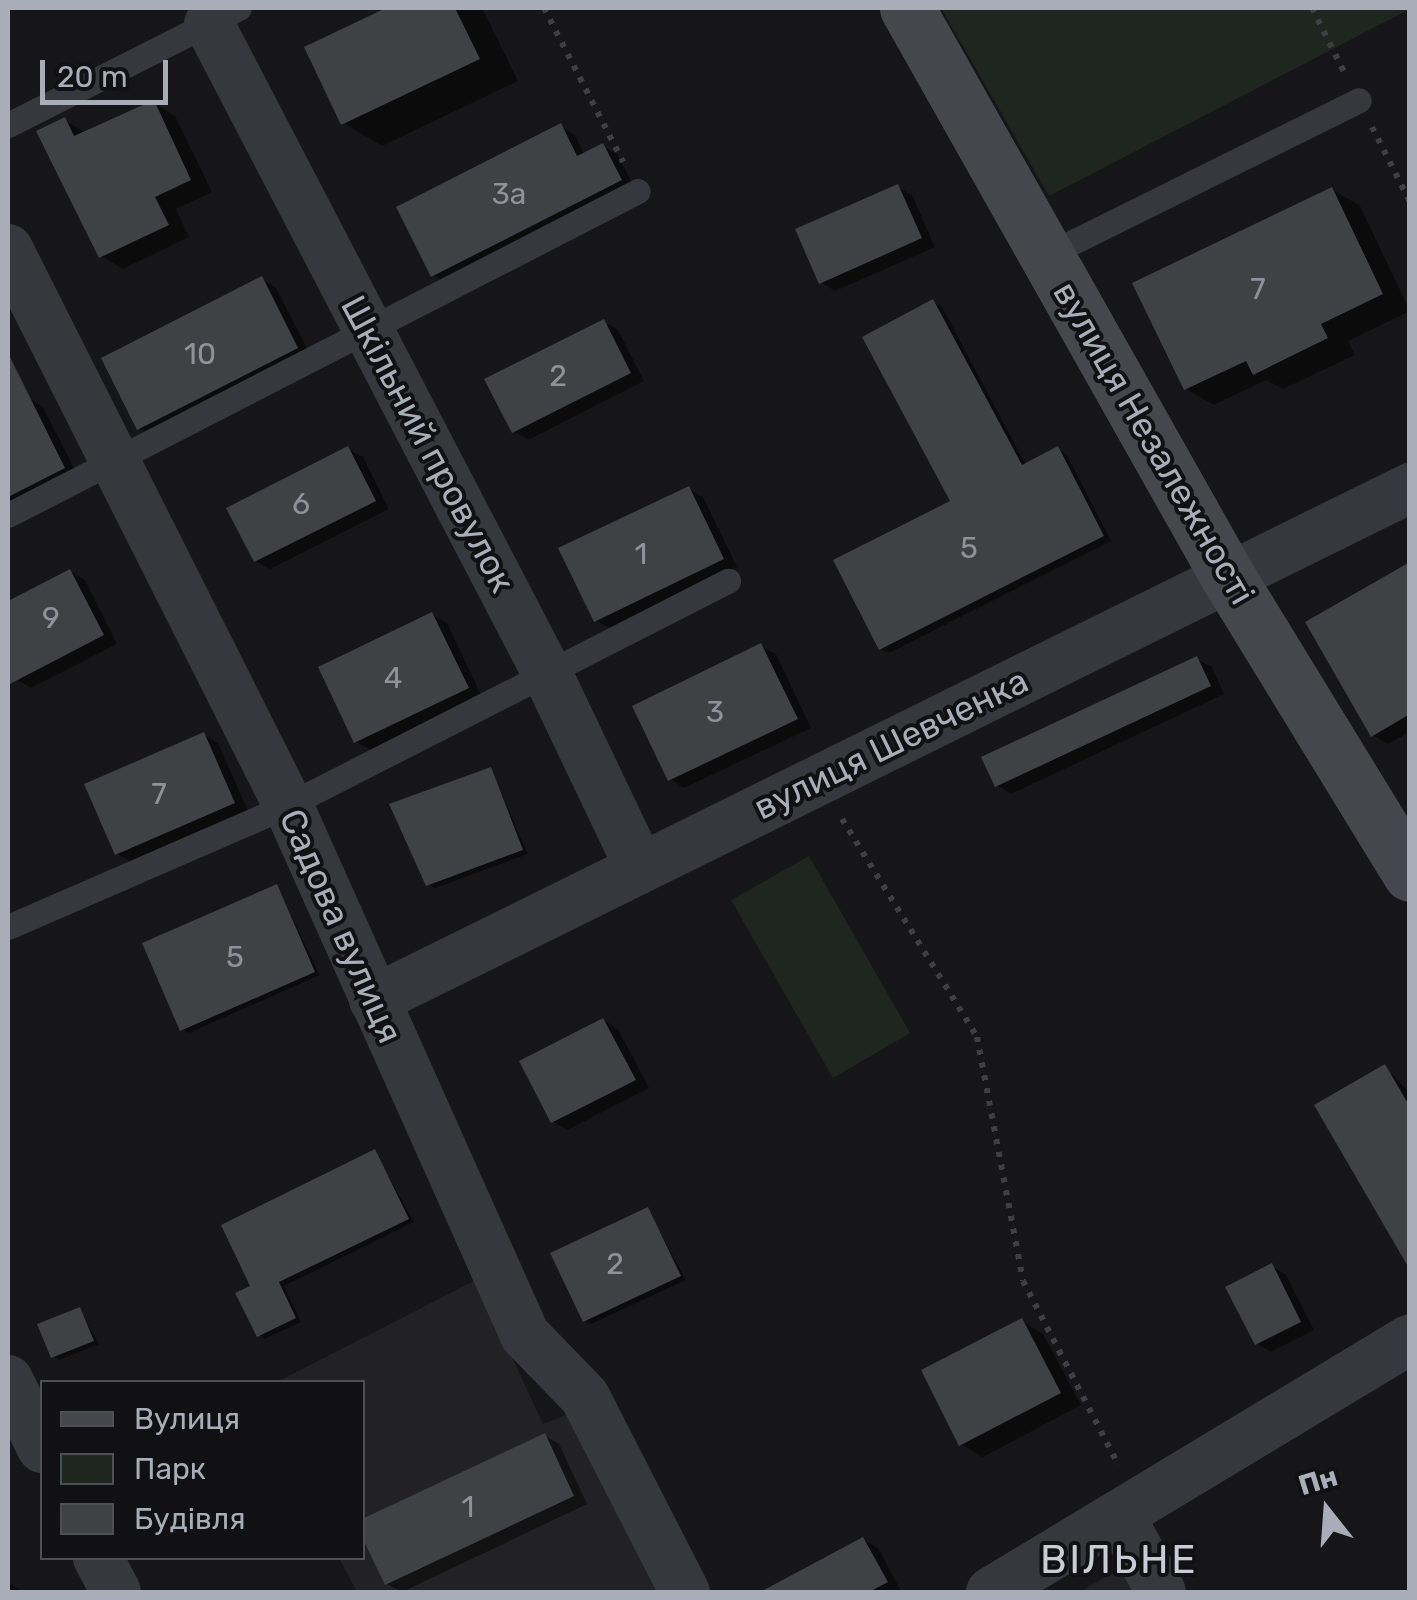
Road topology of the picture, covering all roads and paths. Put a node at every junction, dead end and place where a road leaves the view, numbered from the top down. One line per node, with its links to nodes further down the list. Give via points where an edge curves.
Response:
1 (544, 8): 6 (path)
2 (907, 8): 8 (street, вулиця Незалежності)
3 (224, 16): 5 (lane); 9 (street, Шкільний провулок)
4 (1358, 100): 8 (lane)
5 (8, 125)
6 (638, 191): 9 (lane)
7 (8, 249): 10 (street, Садова вулиця)
8 (1047, 255): 13 (street, вулиця Незалежності)
9 (368, 330): 10 (lane); 15 (street, Шкільний провулок)
10 (114, 460): 12 (lane); 17 (street, Садова вулиця)
11 (1410, 488): 13 (street, вулиця Шевченка)
12 (8, 515)
13 (1228, 577): 16 (street, вулиця Шевченка); 19 (street, вулиця Незалежності)
14 (728, 581): 15 (lane)
15 (547, 673): 17 (lane); 18 (street, Шкільний провулок)
16 (818, 780): 18 (street, вулиця Шевченка); 25 (path, via 977,1037 1023,1281)
17 (288, 806): 20 (lane); 21 (street, Садова вулиця)
18 (640, 868): 21 (street, вулиця Шевченка)
19 (1410, 874)
20 (8, 927)
21 (374, 1000): 28 (street, Садова вулиця, via 525,1336 585,1397)
22 (1410, 1339): 25 (street)
23 (8, 1380): 24 (street)
24 (30, 1448)
25 (1130, 1510): 29 (street); 30 (street)
26 (99, 1560): 27 (street)
27 (116, 1592)
28 (684, 1592)
29 (991, 1592)
30 (1161, 1592)

